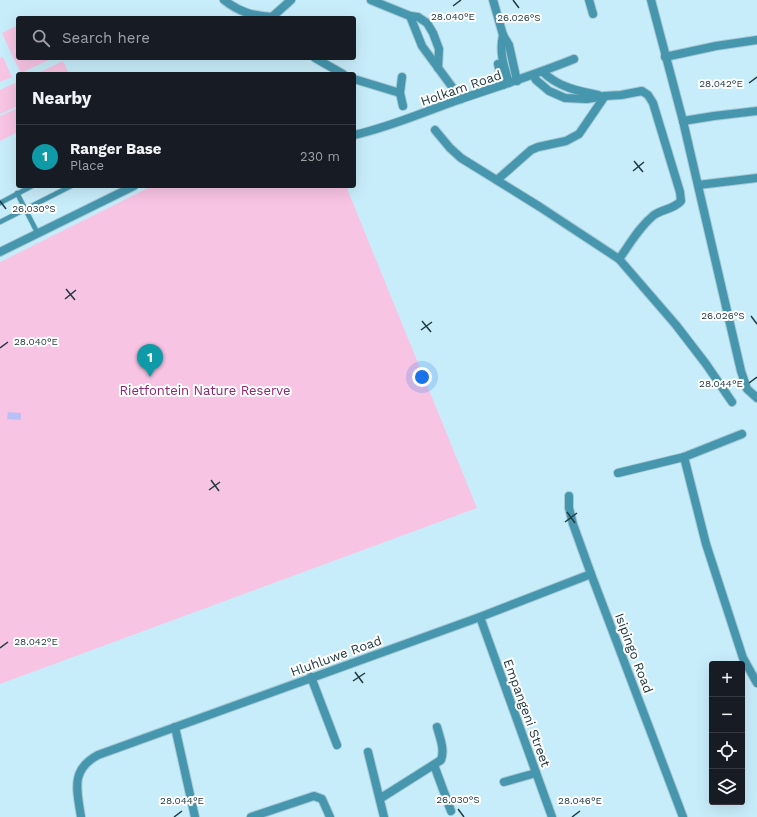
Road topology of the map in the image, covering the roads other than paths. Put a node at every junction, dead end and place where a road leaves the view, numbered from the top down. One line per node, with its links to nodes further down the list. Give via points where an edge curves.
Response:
1 (224, 0): 8 (street, via 243,12)
2 (291, 0): 9 (street)
3 (371, 0): 10 (street)
4 (493, 0): 11 (street)
5 (589, 0): 7 (street)
6 (651, 0): 13 (street)
7 (593, 14)
8 (259, 16)
9 (274, 16)
10 (410, 16): 16 (street, via 422,46); 16 (street, via 423,20 430,27 439,50)
11 (503, 35): 22 (street, via 509,45); 23 (street, via 502,54 498,60)
12 (757, 40): 13 (street)
13 (665, 57): 29 (street)
14 (318, 60): 17 (street)
15 (574, 60): 18 (street, Holkam Road)
16 (438, 68): 26 (street)
17 (339, 72)
18 (543, 72): 19 (street, Holkam Road); 25 (street, via 558,83)
19 (533, 75): 22 (street, Holkam Road); 25 (street, via 549,91 565,98 587,99)
20 (402, 77): 24 (street)
21 (356, 80): 24 (street)
22 (517, 81): 23 (street, Holkam Road)
23 (506, 84): 26 (street, Holkam Road)
24 (400, 93): 27 (street)
25 (605, 96): 33 (street, via 579,134 566,141 531,150); 44 (street, via 642,91 648,95 653,103 681,201 654,216 638,231)
26 (461, 99): 31 (street, Holkam Road, via 398,123)
27 (403, 106)
28 (757, 111): 29 (street)
29 (683, 121): 34 (street)
30 (435, 130): 33 (street, via 461,158)
31 (356, 134)
32 (757, 178): 34 (street)
33 (497, 180): 44 (street)
34 (698, 185): 45 (street, via 741,371 748,389)
35 (28, 188): 38 (lane)
36 (67, 188): 40 (lane)
37 (130, 188): 42 (street)
38 (17, 193): 39 (lane); 40 (lane)
39 (0, 203)
40 (26, 210): 41 (lane); 42 (lane)
41 (0, 222)
42 (38, 234): 43 (street)
43 (0, 252)
44 (618, 259): 46 (street, via 676,325)
45 (757, 398)
46 (732, 402)
47 (742, 434): 48 (street)
48 (684, 457): 49 (street); 54 (street, via 706,544 743,658)
49 (618, 473)
50 (569, 496): 51 (street, Isipingo Road, via 573,524)
51 (591, 574): 52 (street, Hluhluwe Road); 70 (street, Isipingo Road)
52 (480, 617): 53 (street, Hluhluwe Road); 60 (street, Empangeni Street)
53 (311, 677): 55 (street, Hluhluwe Road); 57 (street)
54 (757, 682)
55 (175, 727): 64 (street, Hluhluwe Road, via 89,760 78,774 76,784); 65 (street)
56 (437, 728): 59 (street, via 443,756)
57 (337, 746)
58 (368, 752): 62 (street)
59 (434, 765): 62 (street); 63 (street)
60 (536, 773): 61 (street); 69 (street, Empangeni Street)
61 (504, 782)
62 (381, 798): 68 (street)
63 (451, 811)
64 (81, 817)
65 (195, 817)
66 (251, 817): 67 (street, via 314,796 322,799)
67 (330, 817)
68 (384, 817)
69 (552, 817)
70 (684, 817)

